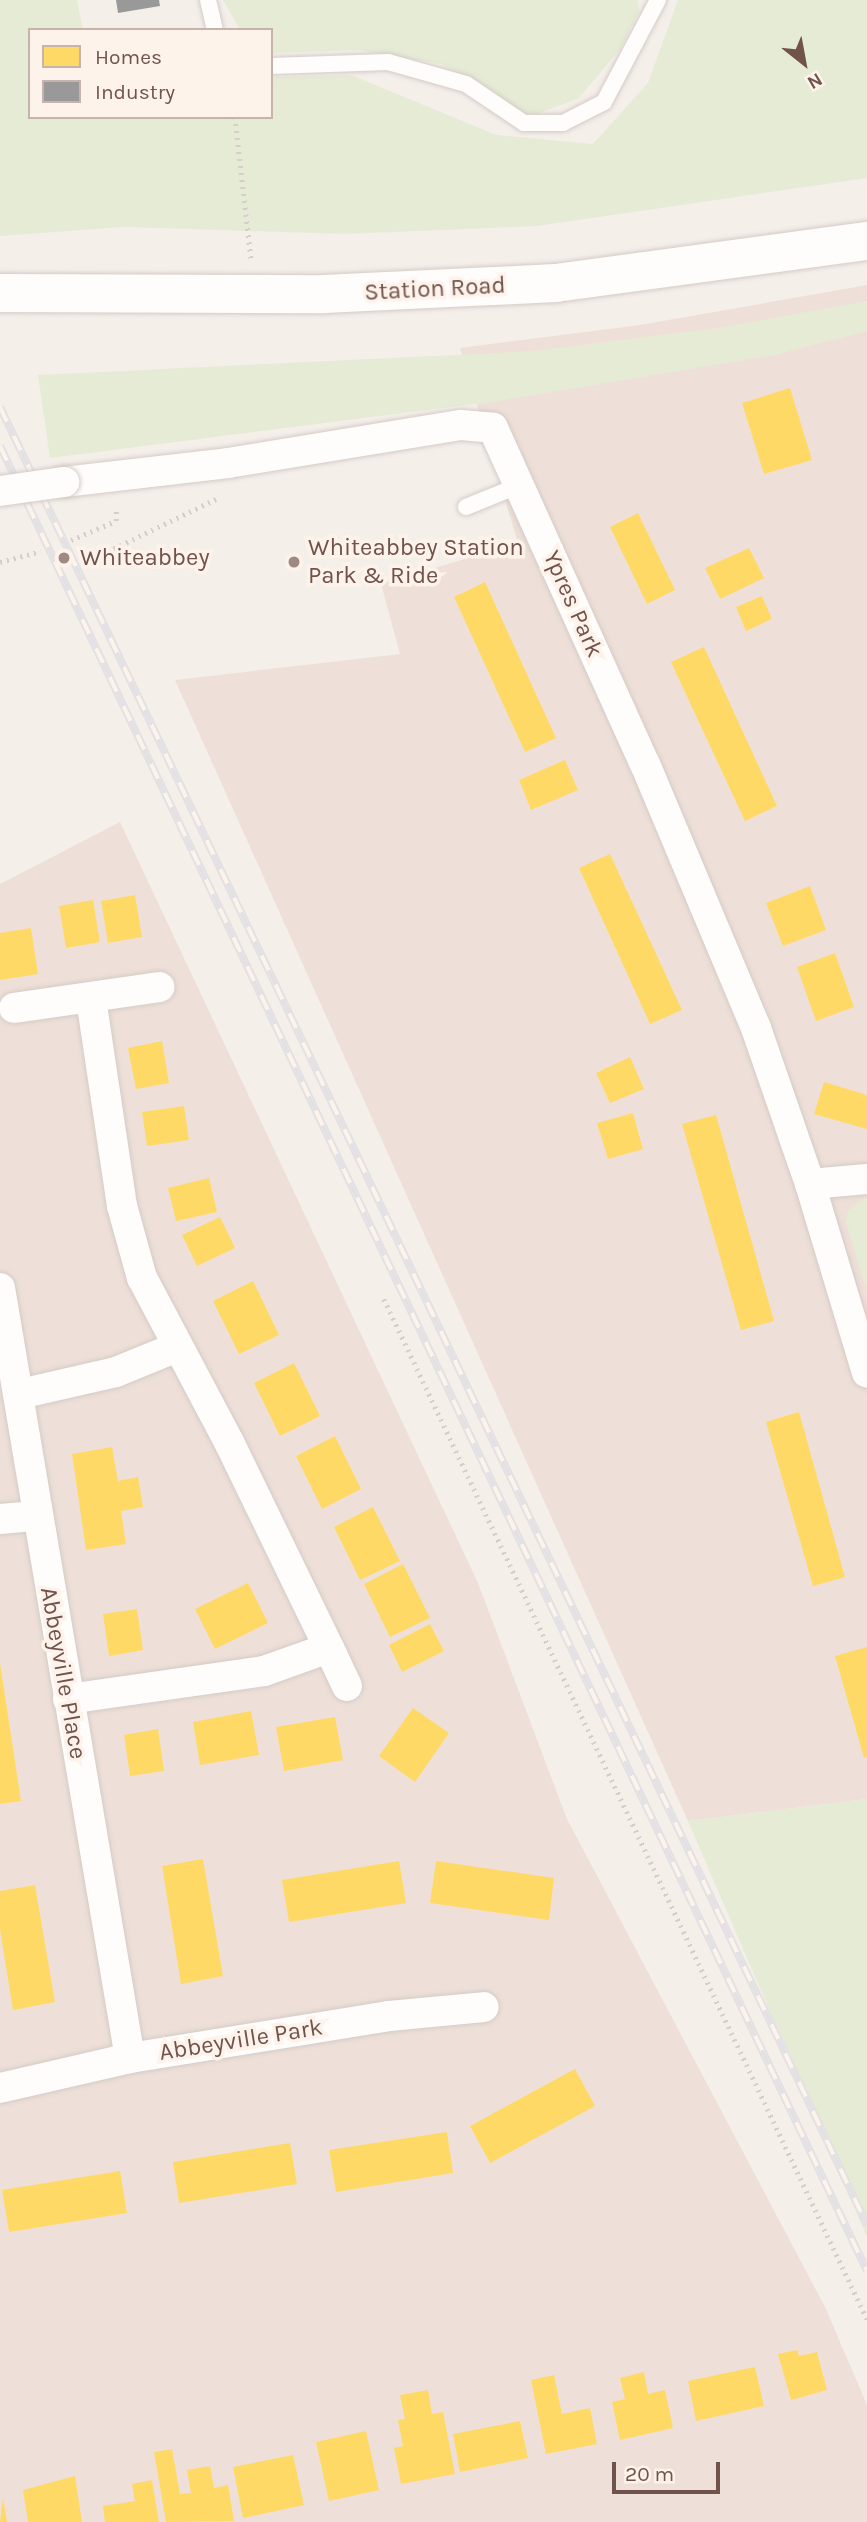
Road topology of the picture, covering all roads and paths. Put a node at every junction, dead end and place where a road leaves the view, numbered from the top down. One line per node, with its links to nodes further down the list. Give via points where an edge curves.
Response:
1 (208, 0): 3 (lane)
2 (658, 0): 4 (lane, via 604,102 563,123 524,123 466,83 388,62)
3 (215, 28)
4 (273, 66)
5 (235, 119): 8 (path)
6 (867, 241): 8 (main road, Station Road, via 556,283)
7 (18, 293): 8 (main road, Station Road)
8 (256, 294)
9 (228, 463): 10 (street, Ypres Park, via 476,424 493,428); 11 (street, Ypres Park, bridge); 17 (path, via 230,485 223,496)
10 (520, 485): 13 (lane); 22 (street, Ypres Park, via 756,1028)
11 (0, 491)
12 (116, 502): 14 (path, via 116,521)
13 (466, 507)
14 (71, 540)
15 (41, 551): 16 (path)
16 (0, 562)
17 (82, 564)
18 (159, 987): 19 (street)
19 (91, 999): 20 (street); 25 (street, via 122,1206 142,1278)
20 (14, 1008)
21 (867, 1179): 22 (street)
22 (810, 1184): 26 (street, Ypres Park)
23 (0, 1288): 27 (street, Abbeyville Place)
24 (384, 1299): 36 (path)
25 (177, 1347): 27 (street, via 116,1372); 30 (street)
26 (867, 1373)
27 (20, 1394): 28 (street, Abbeyville Place)
28 (36, 1516): 29 (street); 32 (street, Abbeyville Place)
29 (0, 1519)
30 (329, 1648): 31 (street); 32 (street, via 251,1673)
31 (347, 1686)
32 (68, 1699): 34 (street, Abbeyville Place)
33 (484, 2007): 34 (street, Abbeyville Park, via 389,2016)
34 (130, 2058): 35 (street, Abbeyville Park)
35 (0, 2088)
36 (867, 2319)

